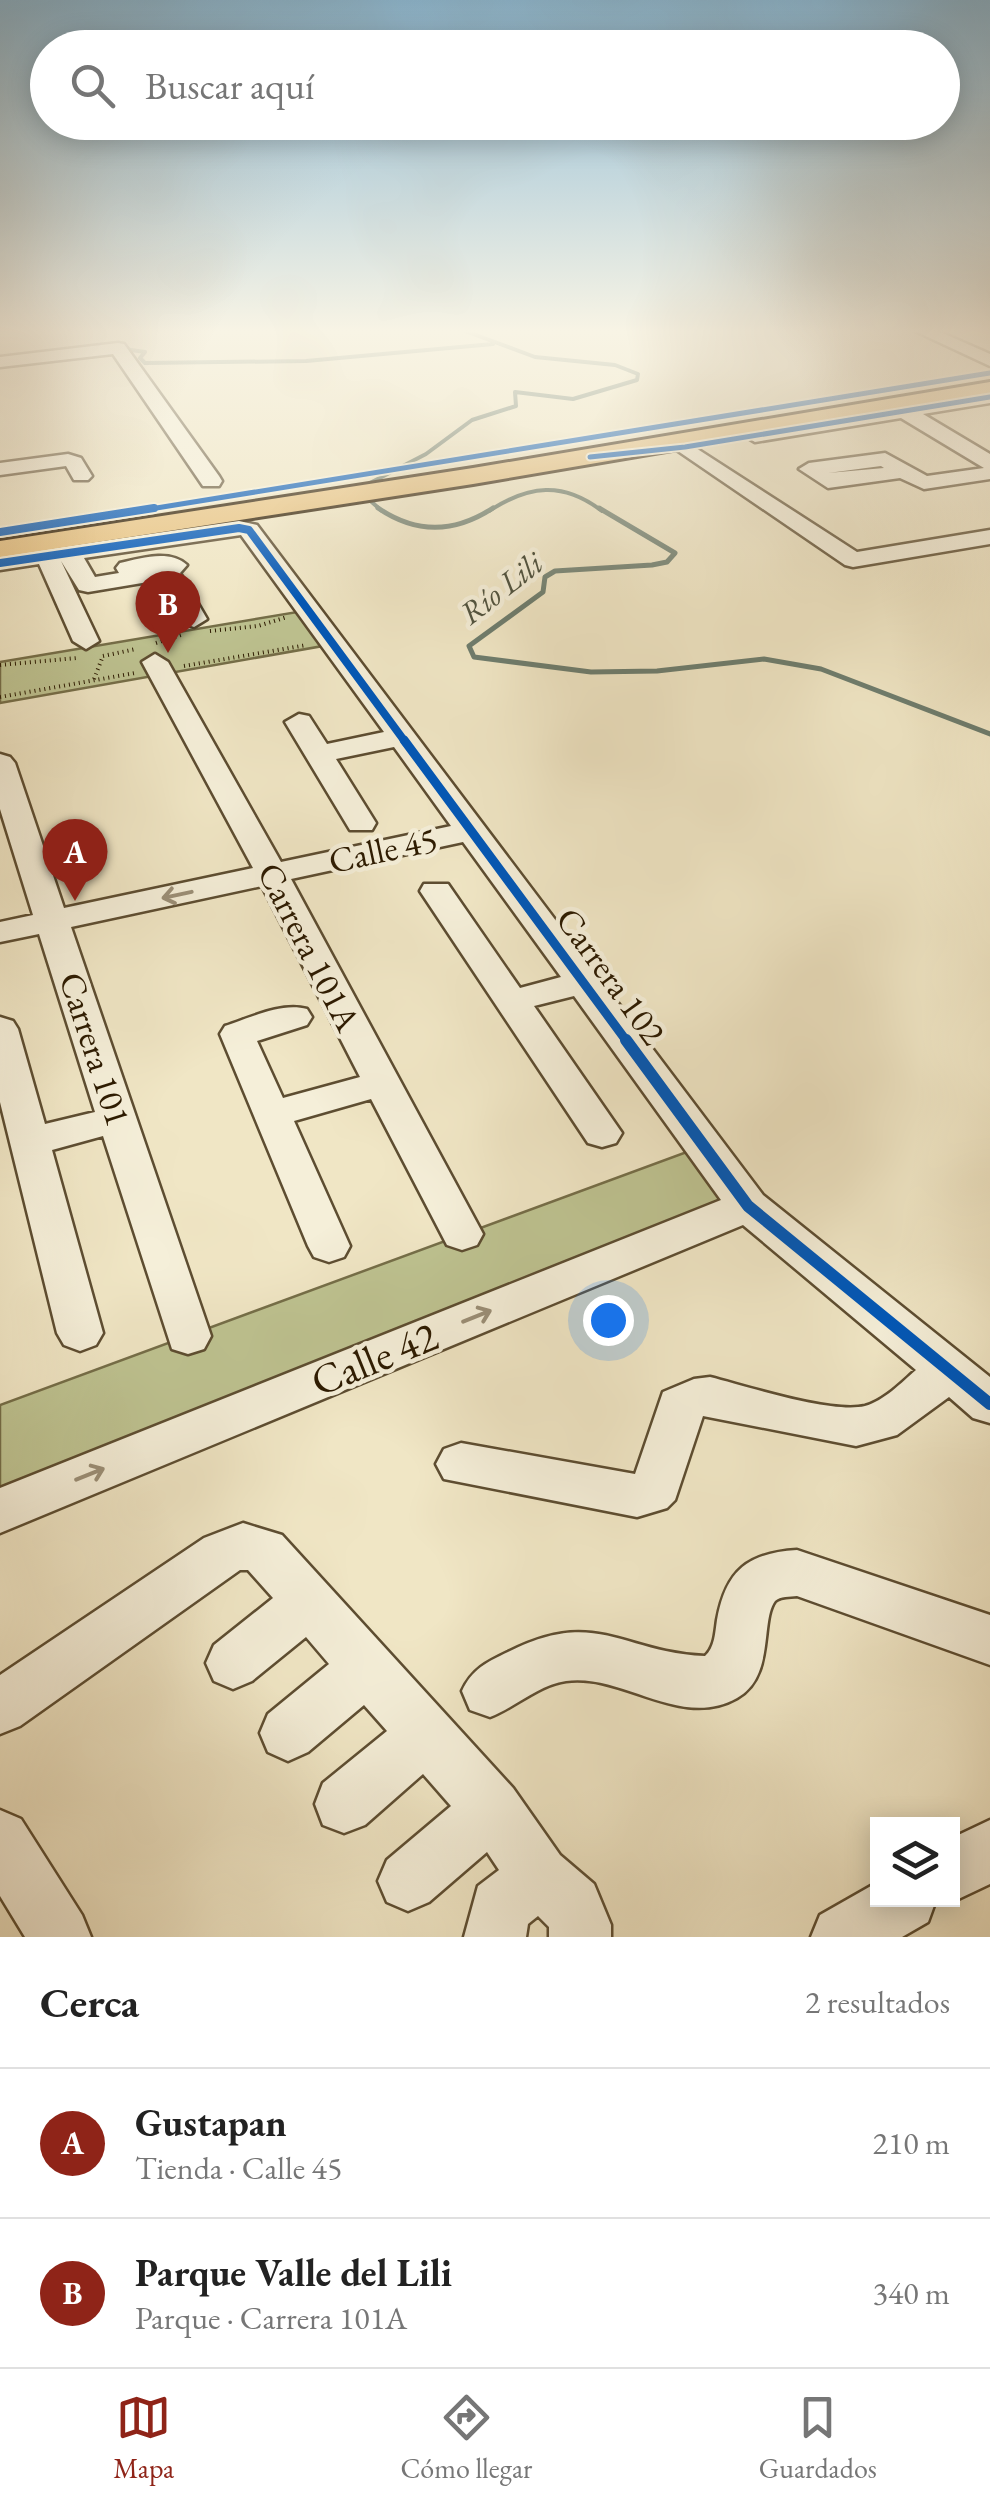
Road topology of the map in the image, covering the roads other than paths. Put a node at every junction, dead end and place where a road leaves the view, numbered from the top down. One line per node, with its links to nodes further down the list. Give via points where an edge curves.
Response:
1 (161, 421): 13 (street)
2 (742, 421): 7 (main road)
3 (782, 421): 7 (main road)
4 (841, 421): 6 (street)
5 (921, 421): 8 (street)
6 (685, 447): 7 (street); 16 (street, via 853,560)
7 (580, 453): 14 (main road)
8 (990, 464)
9 (0, 469): 12 (street, via 39,473 74,462)
10 (904, 471): 11 (street, via 924,483)
11 (990, 473)
12 (81, 476)
13 (212, 481)
14 (140, 520): 15 (main road); 17 (main road)
15 (0, 532)
16 (990, 538)
17 (0, 549)
18 (0, 563): 19 (street)
19 (75, 567): 20 (street, via 106,588 160,577); 21 (street); 24 (street, Carrera 102, via 244,528)
20 (194, 619)
21 (94, 648)
22 (158, 668): 29 (street, Carrera 101A)
23 (300, 722): 25 (street)
24 (403, 737): 25 (street); 28 (street, Carrera 102)
25 (320, 754): 27 (street)
26 (0, 763): 31 (street, Carrera 101)
27 (361, 823)
28 (472, 831): 29 (street, Calle 45); 33 (street, Carrera 102)
29 (272, 874): 31 (street, Calle 45, one-way to 31); 37 (street, Carrera 101A)
30 (436, 891): 34 (street)
31 (53, 921): 32 (street, Calle 45); 39 (street, Carrera 101)
32 (0, 932)
33 (581, 983): 34 (street); 42 (street, Carrera 102)
34 (511, 1000): 40 (street)
35 (294, 1017): 38 (street, via 236,1038)
36 (0, 1029): 41 (street)
37 (380, 1084): 38 (street); 43 (street, Carrera 101A)
38 (270, 1114): 44 (street)
39 (118, 1119): 41 (street); 46 (street, Carrera 101)
40 (602, 1133)
41 (30, 1142): 45 (street)
42 (748, 1206): 47 (street, Carrera 102); 50 (street, Calle 42, one-way to 42)
43 (462, 1234)
44 (329, 1246)
45 (80, 1333)
46 (188, 1336)
47 (947, 1372): 48 (street, Carrera 102); 49 (street, via 868,1426 694,1398 680,1406 658,1486 649,1494)
48 (990, 1404)
49 (461, 1464)
50 (0, 1510)
51 (311, 1600): 53 (street); 54 (street); 56 (street, via 264,1550 243,1546)
52 (990, 1640): 55 (street, via 779,1572 763,1577 750,1594 733,1663 720,1679 698,1683 587,1655 564,1656)
53 (233, 1663)
54 (368, 1666): 57 (street); 58 (street)
55 (490, 1691)
56 (0, 1707)
57 (288, 1733)
58 (427, 1734): 59 (street); 60 (street)
59 (344, 1804)
60 (492, 1809): 64 (street); 65 (street)
61 (990, 1850): 63 (street)
62 (5, 1858): 67 (street)
63 (960, 1867)
64 (540, 1876): 68 (street, via 500,1908); 69 (street, via 572,1906)
65 (408, 1881)
66 (894, 1907): 70 (street)
67 (60, 1937)
68 (495, 1937)
69 (580, 1937)
70 (842, 1937)

